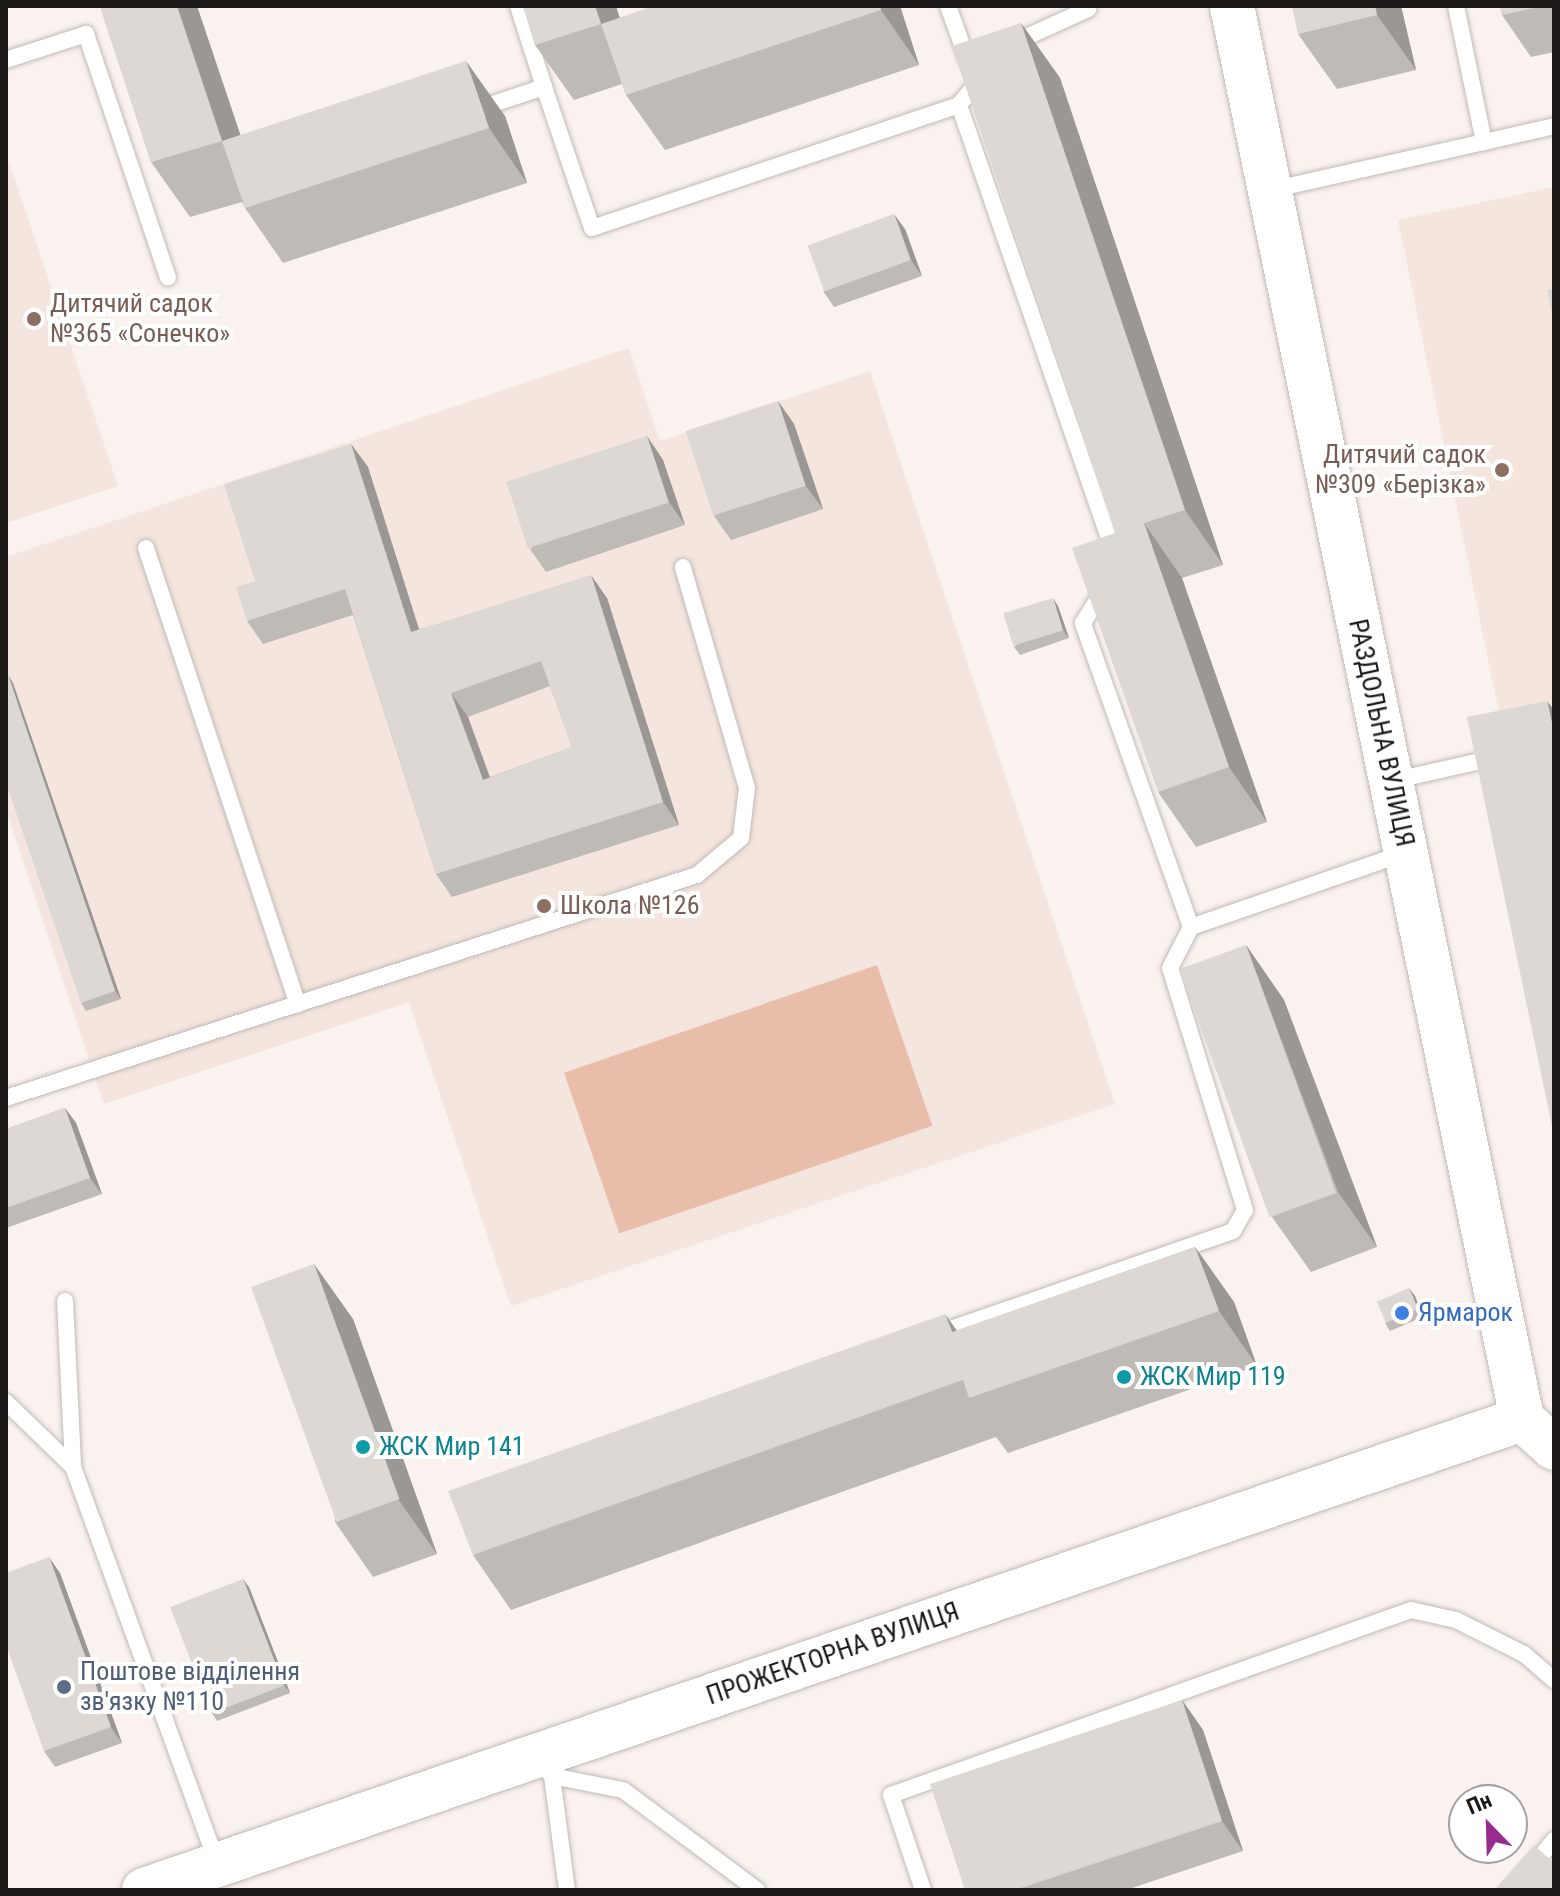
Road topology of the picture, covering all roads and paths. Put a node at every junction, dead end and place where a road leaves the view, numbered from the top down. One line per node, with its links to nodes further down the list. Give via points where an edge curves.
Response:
1 (518, 6): 8 (lane)
2 (948, 6): 7 (lane)
3 (1232, 6): 13 (street, РАЗДОЛЬНА ВУЛИЦЯ)
4 (1456, 6): 12 (lane)
5 (1092, 7): 7 (lane, via 1009,46)
6 (6, 60): 14 (lane, via 86,34)
7 (976, 84): 9 (lane)
8 (544, 87): 9 (lane, via 592,228); 10 (lane)
9 (959, 105): 20 (lane, via 1118,566 1083,623)
10 (454, 117)
11 (1554, 126): 12 (lane)
12 (1484, 142): 13 (lane)
13 (1269, 190): 18 (street, РАЗДОЛЬНА ВУЛИЦЯ)
14 (168, 278)
15 (146, 548): 21 (lane)
16 (683, 567): 21 (lane, via 747,788 741,838 697,875)
17 (1510, 754): 18 (lane)
18 (1391, 781): 19 (street, РАЗДОЛЬНА ВУЛИЦЯ)
19 (1406, 853): 20 (lane); 26 (street, РАЗДОЛЬНА ВУЛИЦЯ)
20 (1191, 927): 24 (lane, via 1170,968 1239,1181 1245,1210 1233,1231)
21 (298, 1004): 22 (lane)
22 (6, 1098)
23 (65, 1301): 28 (lane)
24 (917, 1341)
25 (6, 1402): 28 (lane)
26 (1522, 1419): 27 (street); 30 (street, ПРОЖЕКТОРНА ВУЛИЦЯ)
27 (1554, 1448)
28 (73, 1467): 32 (lane)
29 (1554, 1680): 36 (lane, via 1524,1654 1456,1620 1411,1610 891,1795)
30 (544, 1766): 32 (street, ПРОЖЕКТОРНА ВУЛИЦЯ); 34 (lane); 35 (lane, via 623,1790)
31 (1554, 1840): 37 (lane)
32 (217, 1864): 33 (street, ПРОЖЕКТОРНА ВУЛИЦЯ)
33 (144, 1890)
34 (567, 1890)
35 (757, 1890)
36 (923, 1890)
37 (1513, 1890)

